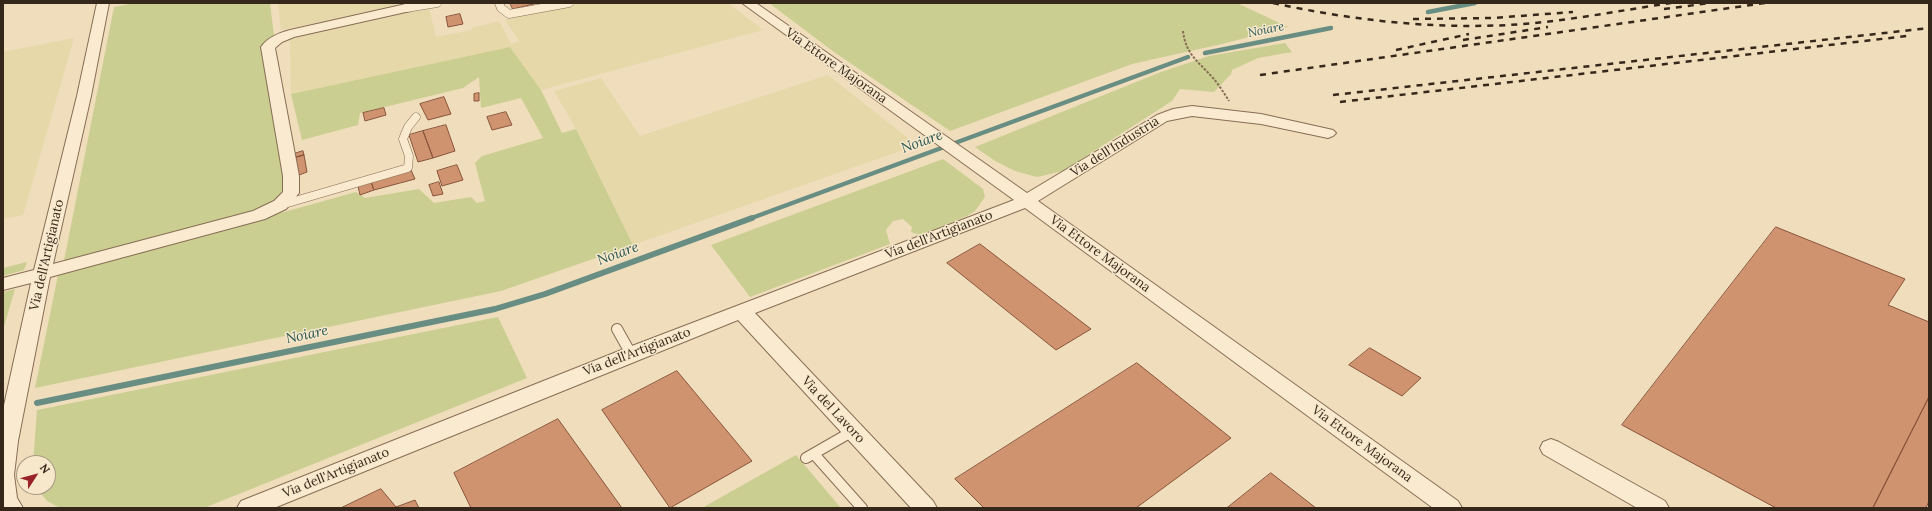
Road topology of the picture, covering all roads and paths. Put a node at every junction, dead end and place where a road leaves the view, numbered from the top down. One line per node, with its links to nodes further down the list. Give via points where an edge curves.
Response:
1 (102, 3): 13 (street, Via dell'Artigianato, via 82,103)
2 (437, 3): 6 (lane)
3 (499, 3): 4 (lane, via 509,14)
4 (569, 3)
5 (748, 3): 11 (street, Via Ettore Majorana)
6 (411, 6): 12 (street, via 290,34 277,39 268,47 291,176 291,193)
7 (1183, 31): 8 (path, via 1185,45 1226,95)
8 (1236, 116): 10 (street, Via dell'Industria); 11 (street, Via dell'Industria, via 1192,111 1162,118)
9 (416, 117): 12 (lane, via 403,138 409,156 408,168)
10 (1328, 133)
11 (1027, 201): 15 (street, Via dell'Artigianato); 24 (street, Via Ettore Majorana)
12 (280, 205): 13 (street, via 259,215)
13 (42, 273): 14 (street); 20 (street, Via dell'Artigianato, via 7,441 4,475 6,498)
14 (3, 284)
15 (742, 312): 17 (street, Via dell'Artigianato); 18 (street, Via del Lavoro)
16 (617, 329): 17 (lane)
17 (631, 354): 21 (street, Via dell'Artigianato)
18 (853, 431): 22 (lane, via 810,456); 23 (street, Via del Lavoro)
19 (1552, 448): 25 (street)
20 (11, 508)
21 (249, 508)
22 (862, 508)
23 (925, 508)
24 (1450, 508)
25 (1657, 508)

